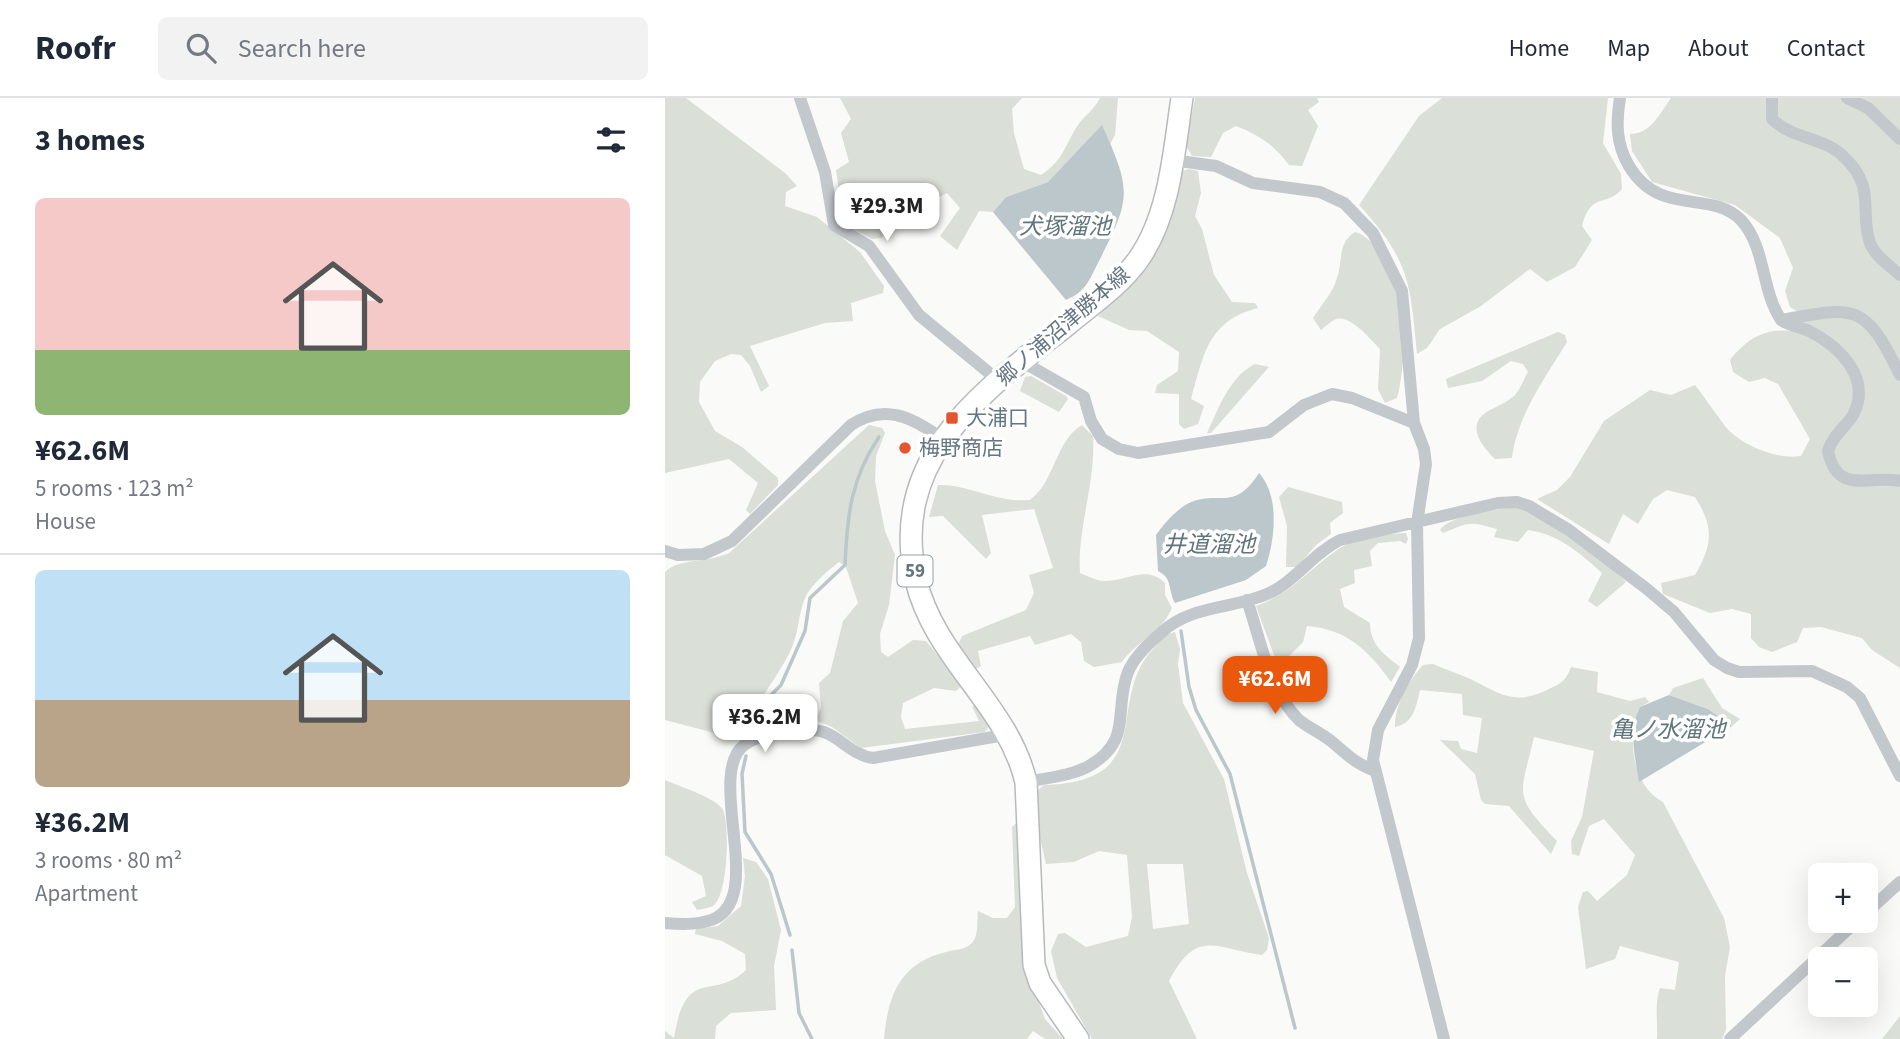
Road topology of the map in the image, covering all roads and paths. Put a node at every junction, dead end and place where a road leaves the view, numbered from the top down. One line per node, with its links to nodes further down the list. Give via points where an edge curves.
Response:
1 (800, 98): 12 (street, via 825,172 834,225 869,246 919,315)
2 (1182, 98): 7 (main road, 郷ノ浦沼津勝本線 / 59)
3 (1621, 98): 9 (street, via 1617,137 1637,178 1655,193 1738,217 1752,237)
4 (1772, 98): 8 (street, via 1772,118 1778,125 1826,145 1852,168 1867,197 1869,241)
5 (1847, 98): 6 (street, via 1868,108)
6 (1900, 139)
7 (1172, 160): 10 (main road, 郷ノ浦沼津勝本線 / 59, via 1154,231 1136,263 1098,301); 13 (street, via 1216,166 1264,186 1320,192 1344,202 1364,221 1386,253 1402,291)
8 (1900, 275)
9 (1781, 320): 11 (street, via 1833,310 1855,313 1887,345); 15 (street, via 1829,344 1845,358 1859,381 1853,415 1828,451 1835,469 1850,481)
10 (1023, 362): 12 (main road, 郷ノ浦沼津勝本線 / 59); 13 (street, via 1084,397 1097,432 1110,445 1127,452 1269,432 1304,405 1332,394)
11 (1900, 375)
12 (999, 381): 14 (main road, 郷ノ浦沼津勝本線 / 59, via 971,403)
13 (1414, 423): 16 (street, via 1426,464)
14 (941, 438): 17 (street, via 907,416 890,412 864,416 733,541 704,554); 19 (main road, 郷ノ浦沼津勝本線 / 59, via 916,508 916,580 942,641)
15 (1900, 481)
16 (1417, 523): 18 (street, via 1340,540 1283,585); 20 (street, via 1417,652 1373,744); 21 (street, via 1508,501 1545,513 1656,596 1701,647 1727,668 1739,672 1812,671 1847,687 1860,698)
17 (665, 551)
18 (1247, 600): 20 (street, via 1276,685 1288,705 1352,761); 22 (street, via 1192,613 1165,629 1127,674 1119,734 1109,750 1087,767)
19 (1010, 734): 22 (main road, 郷ノ浦沼津勝本線 / 59); 25 (street, via 873,758 814,730 752,739 737,752 731,772 735,872 730,901 721,915 709,921)
20 (1375, 771): 28 (street)
21 (1900, 776)
22 (1026, 782): 27 (main road, 郷ノ浦沼津勝本線 / 59, via 1034,965 1039,983)
23 (1900, 882): 24 (street)
24 (1878, 902)
25 (665, 923)
26 (1844, 933): 29 (street)
27 (1078, 1039)
28 (1444, 1039)
29 (1730, 1039)

